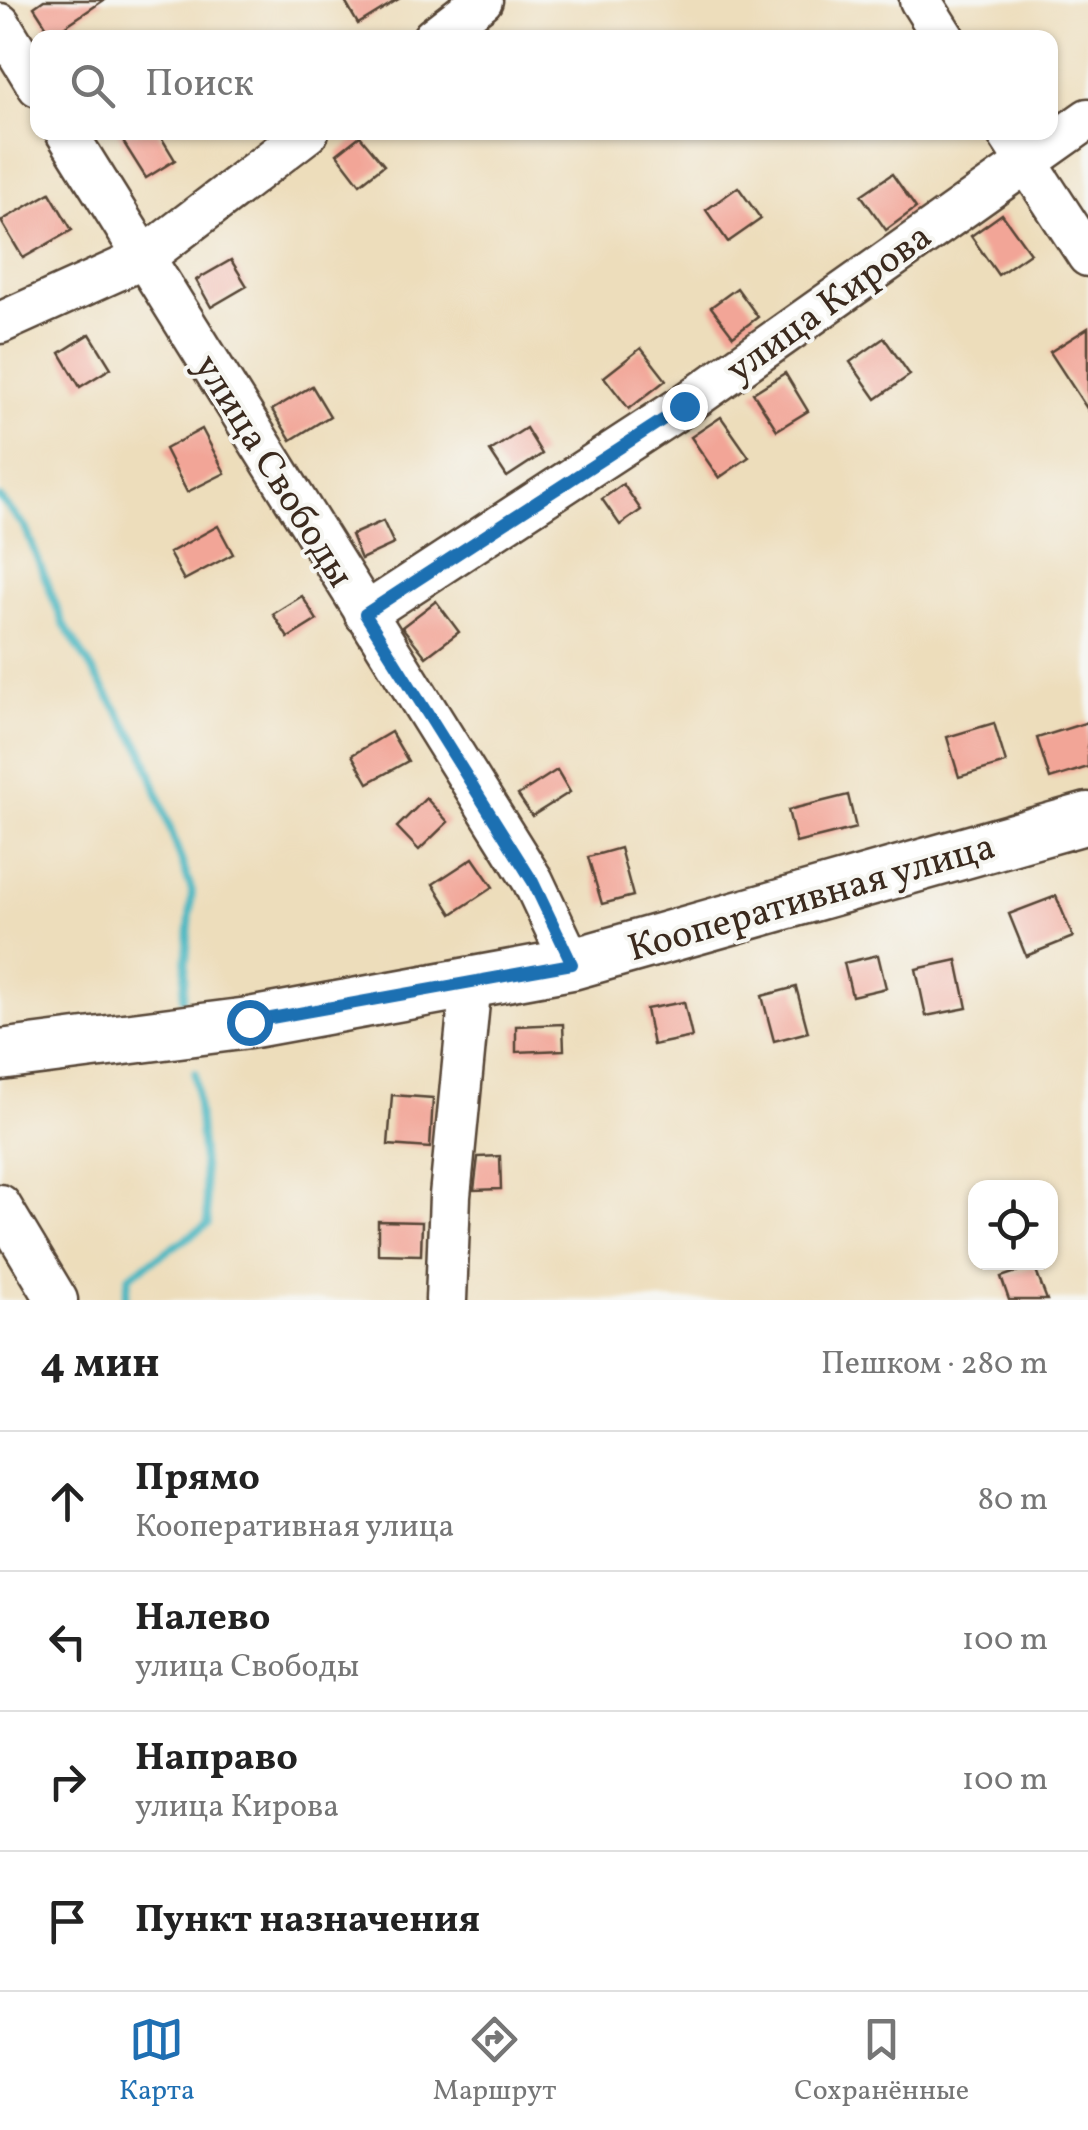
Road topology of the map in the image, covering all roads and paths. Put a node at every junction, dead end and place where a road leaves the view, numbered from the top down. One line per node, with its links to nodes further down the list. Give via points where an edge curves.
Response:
1 (482, 0): 4 (street)
2 (920, 0): 5 (street)
3 (0, 24): 6 (street)
4 (443, 30)
5 (939, 30)
6 (30, 73)
7 (1088, 119): 8 (street, улица Кирова)
8 (1058, 130)
9 (71, 140): 13 (street, улица Свободы)
10 (297, 140): 13 (street)
11 (1016, 146): 12 (street); 15 (street, улица Кирова, via 684,406)
12 (1088, 256)
13 (142, 258): 14 (street); 15 (street, улица Свободы)
14 (0, 324)
15 (365, 614): 17 (street, улица Свободы, via 533,882)
16 (1088, 818): 17 (main road, Кооперативная улица)
17 (572, 964): 18 (main road, Кооперативная улица)
18 (471, 982): 19 (main road, Кооперативная улица, via 249,1022); 22 (street)
19 (0, 1055)
20 (0, 1205): 21 (street)
21 (57, 1300)
22 (446, 1300)

